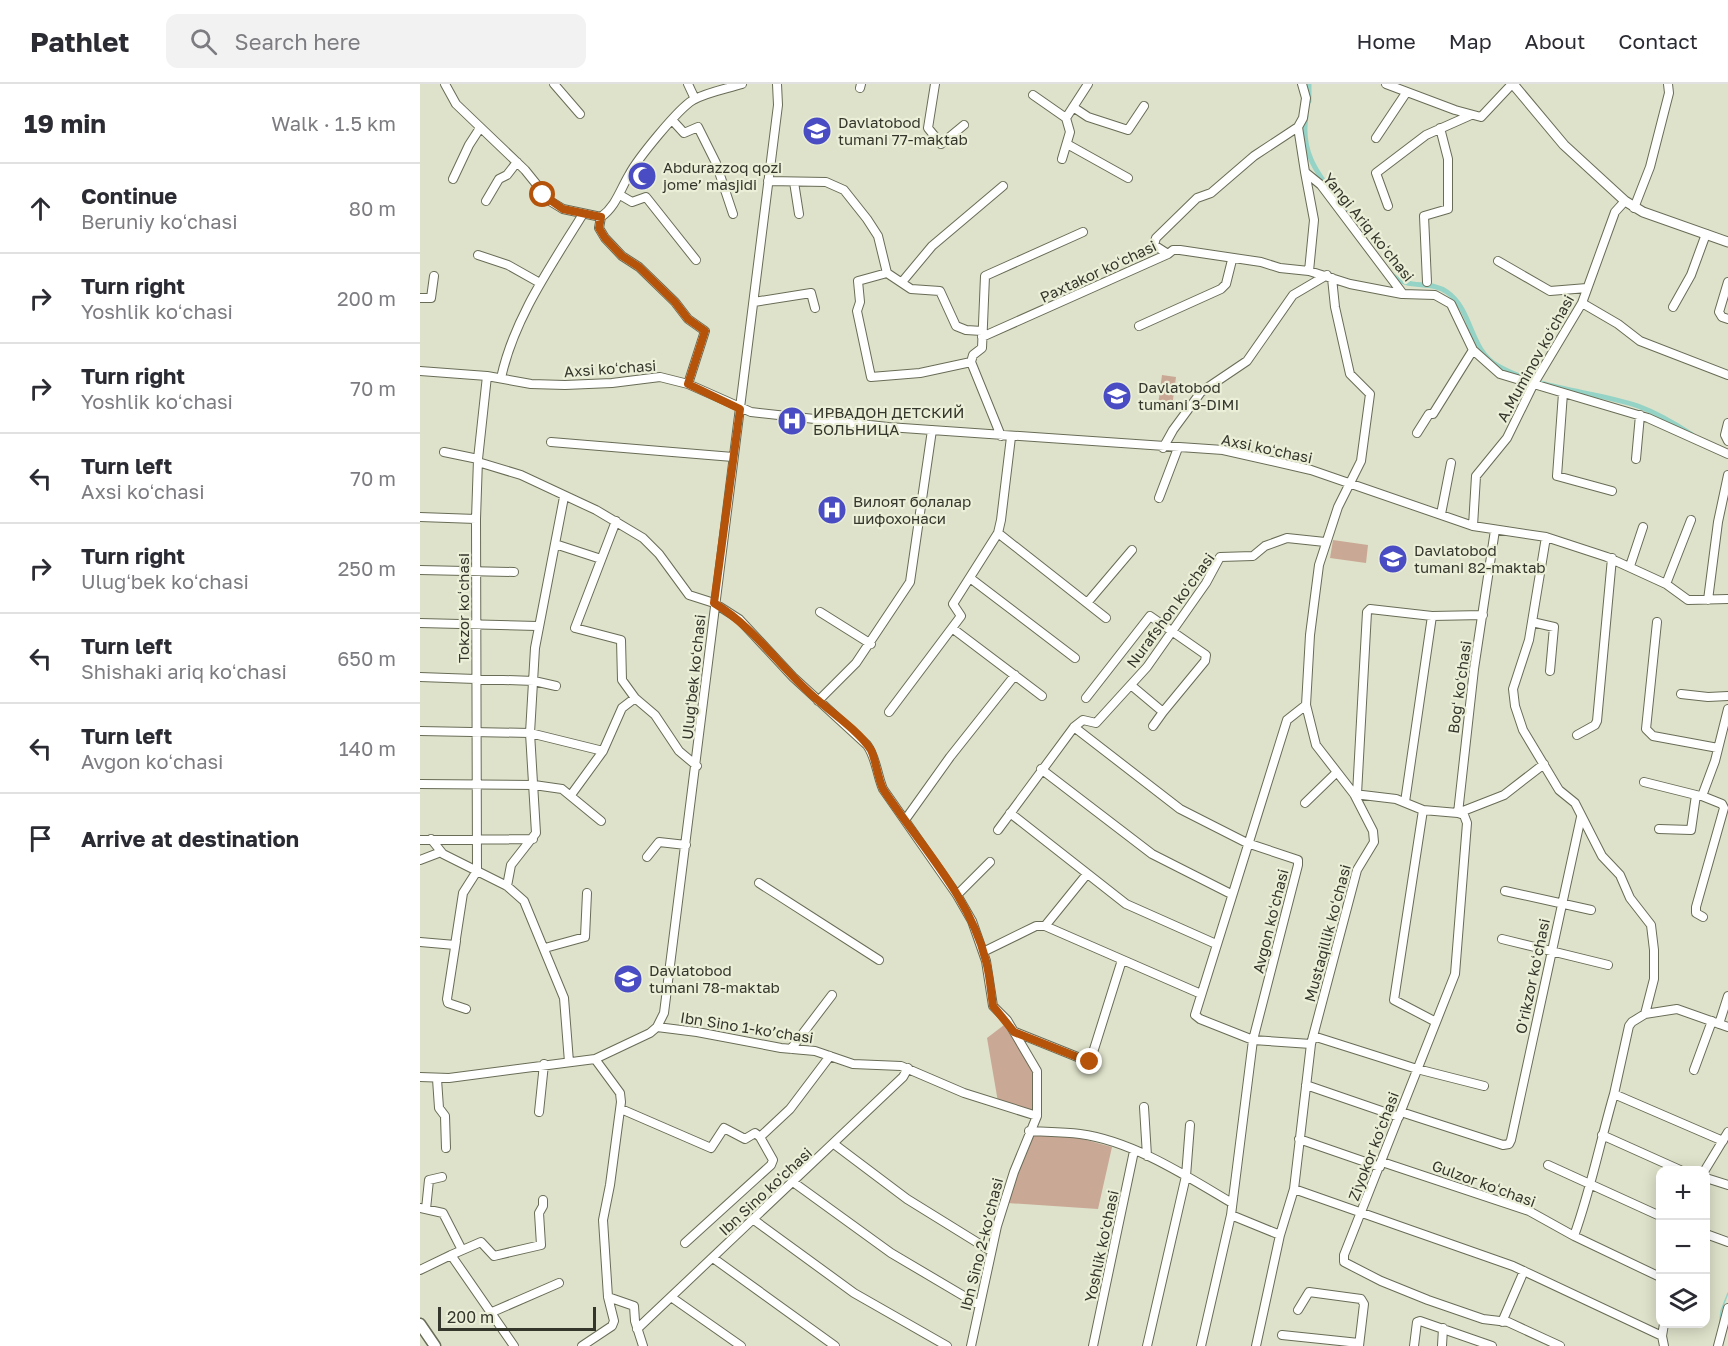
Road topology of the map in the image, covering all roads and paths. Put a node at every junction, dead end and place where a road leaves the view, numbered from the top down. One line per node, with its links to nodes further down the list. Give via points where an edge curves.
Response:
1 (445, 84): 23 (street, via 456,104)
2 (554, 84): 17 (street)
3 (688, 84): 14 (street)
4 (742, 84): 14 (street)
5 (777, 84): 32 (street, Ulugʻbek koʻchasi)
6 (935, 84): 21 (street, via 928,128 941,144)
7 (1088, 84): 16 (street)
8 (1302, 84): 22 (street, Yangi Ariq koʻchasi, via 1306,98)
9 (1386, 84): 12 (street)
10 (1513, 84): 18 (street, via 1482,117); 37 (main road, via 1564,145)
11 (1668, 84): 39 (street, via 1650,167)
12 (1406, 93): 18 (street); 25 (street)
13 (1033, 95): 19 (street)
14 (695, 99): 20 (street)
15 (1144, 106): 16 (street, via 1128,130 1088,117)
16 (1073, 107): 19 (street)
17 (580, 114)
18 (1471, 115): 24 (street)
19 (1066, 118): 26 (street, via 1071,128)
20 (673, 121): 35 (street, via 634,167); 41 (street, via 684,133 698,127 716,163)
21 (964, 125)
22 (1298, 127): 29 (street, Yangi Ariq koʻchasi); 47 (street, Paxtakor koʻchasi, via 1254,156 1211,193 1197,198 1156,238 1154,245)
23 (480, 128): 28 (street); 31 (street)
24 (1440, 128): 38 (street, via 1376,173); 57 (street, via 1448,159 1448,209 1424,216)
25 (1376, 138)
26 (1067, 144): 27 (street); 30 (street)
27 (1062, 159)
28 (517, 162): 36 (street, via 499,179); 40 (street, via 550,201)
29 (1305, 172): 52 (street, via 1314,220); 61 (street, Yangi Ariq koʻchasi, via 1321,185)
30 (1128, 178)
31 (453, 179)
32 (768, 181): 33 (street); 63 (street, Ulugʻbek koʻchasi)
33 (794, 182): 42 (street); 53 (street, via 826,182 844,190 878,236)
34 (1003, 186): 56 (street, via 932,246)
35 (620, 195): 43 (street); 49 (street, via 632,202 646,197)
36 (486, 201)
37 (1625, 201): 39 (main road); 60 (street, A.Muminov koʻchasi, via 1615,212)
38 (1388, 206)
39 (1634, 208): 45 (main road)
40 (583, 214): 43 (street); 59 (street)
41 (733, 214)
42 (799, 214)
43 (601, 217): 76 (street, via 599,228 605,238 705,331)
44 (1083, 232): 69 (street, via 985,276)
45 (1706, 234): 46 (main road); 65 (street, via 1691,275)
46 (1728, 242)
47 (1168, 254): 50 (street, via 1180,250); 69 (street, Paxtakor koʻchasi)
48 (477, 255): 59 (street, via 508,265)
49 (696, 260)
50 (1232, 260): 52 (street); 68 (street, via 1221,289)
51 (1498, 261): 60 (street, via 1550,291)
52 (1309, 271): 55 (street)
53 (887, 273): 56 (street); 71 (street, via 858,281 857,311 871,377 920,373)
54 (434, 276): 62 (street, via 431,298)
55 (1330, 276): 61 (street, via 1370,289); 88 (street, via 1293,295 1247,361 1201,392); 97 (street, Mustaqillik koʻchasi, via 1350,374 1370,394 1361,461)
56 (902, 282): 69 (street, via 918,291 940,291 956,326)
57 (1427, 282)
58 (1728, 282): 67 (street, via 1719,312)
59 (540, 283): 75 (street, via 512,342)
60 (1587, 288): 64 (street, A.Muminov koʻchasi)
61 (1403, 294): 70 (street, Yangi Ariq koʻchasi, via 1445,298)
62 (420, 298)
63 (754, 302): 66 (street, via 811,293); 79 (street, Ulugʻbek koʻchasi)
64 (1582, 303): 73 (street, via 1640,341); 77 (street, A.Muminov koʻchasi)
65 (1672, 307)
66 (815, 308)
67 (1728, 319)
68 (1139, 326)
69 (982, 334): 71 (street, via 981,348)
70 (1473, 350): 77 (street, Yangi Ariq koʻchasi, via 1500,374); 83 (street, via 1439,406)
71 (971, 362): 84 (street)
72 (420, 371): 74 (street, Axsi koʻchasi)
73 (1728, 375)
74 (487, 376): 75 (street, Axsi koʻchasi); 94 (street, Tokzor koʻchasi)
75 (501, 378): 76 (street, Axsi koʻchasi, via 565,385 660,377)
76 (688, 384): 79 (street, Axsi koʻchasi)
77 (1534, 384): 78 (street, Yangi Ariq koʻchasi); 106 (street, A.Muminov koʻchasi, via 1508,438 1476,476)
78 (1563, 393): 80 (street, Yangi Ariq koʻchasi); 98 (street, via 1557,476)
79 (740, 409): 82 (street, Axsi koʻchasi, via 818,421); 92 (street, Ulugʻbek koʻchasi)
80 (1640, 415): 91 (street, Yangi Ariq koʻchasi); 93 (street)
81 (1728, 423): 87 (street)
82 (932, 430): 84 (street, Axsi koʻchasi); 137 (street, via 910,582)
83 (1417, 433)
84 (1001, 436): 85 (street, Axsi koʻchasi)
85 (1011, 437): 88 (street, Axsi koʻchasi); 109 (street)
86 (552, 442): 92 (street)
87 (1728, 442): 91 (street)
88 (1163, 448): 89 (street, Axsi koʻchasi)
89 (1178, 448): 97 (street, Axsi koʻchasi, via 1246,455); 100 (street)
90 (444, 452): 94 (street)
91 (1726, 453)
92 (733, 457): 124 (street, Ulugʻbek koʻchasi)
93 (1636, 459)
94 (478, 460): 99 (street); 103 (street, Tokzor koʻchasi)
95 (1451, 463): 101 (street)
96 (1728, 475): 123 (street)
97 (1349, 482): 101 (street, Axsi koʻchasi); 111 (street, Mustaqillik koʻchasi)
98 (1612, 491)
99 (564, 497): 105 (street); 112 (street)
100 (1159, 498)
101 (1441, 514): 106 (street, Axsi koʻchasi)
102 (420, 517): 103 (street)
103 (476, 519): 118 (street, Tokzor koʻchasi)
104 (1691, 520): 121 (street)
105 (616, 521): 115 (street); 124 (street, via 659,554 689,595)
106 (1473, 526): 108 (street, Axsi koʻchasi)
107 (1643, 526): 116 (street)
108 (1495, 530): 110 (street, Axsi koʻchasi); 127 (street, Bogʻ koʻchasi)
109 (998, 533): 120 (street); 125 (street)
110 (1546, 537): 114 (street, Axsi koʻchasi); 130 (street)
111 (1325, 542): 136 (street, Nurafshon koʻchasi, via 1287,537 1249,557 1220,557); 152 (street, Mustaqillik koʻchasi, via 1314,600)
112 (555, 544): 115 (street); 134 (street)
113 (1132, 550): 125 (street)
114 (1612, 558): 116 (street, Axsi koʻchasi); 162 (street, via 1597,720)
115 (601, 559): 149 (street, via 575,627 621,640 622,680)
116 (1630, 566): 121 (street, Axsi koʻchasi)
117 (420, 570): 118 (street)
118 (477, 572): 119 (street); 133 (street, Tokzor koʻchasi)
119 (514, 572)
120 (970, 578): 135 (street, via 953,604 961,614); 138 (street)
121 (1666, 584): 123 (street, Axsi koʻchasi, via 1688,600)
122 (1728, 599): 123 (street, Axsi koʻchasi)
123 (1708, 600)
124 (714, 603): 151 (street, via 754,633); 166 (street, Ulugʻbek koʻchasi)
125 (1087, 603): 129 (street)
126 (820, 612): 137 (street)
127 (1483, 615): 128 (street); 180 (street, Bogʻ koʻchasi)
128 (1432, 616): 173 (street, via 1370,609 1365,615); 176 (street)
129 (1107, 618)
130 (1532, 622): 139 (street, via 1554,627); 165 (street, via 1513,689 1523,730)
131 (1657, 622): 163 (street, via 1646,729 1653,736)
132 (420, 623): 133 (street)
133 (476, 625): 134 (street); 142 (street, Tokzor koʻchasi)
134 (537, 626): 143 (street)
135 (952, 628): 140 (street); 154 (street)
136 (1173, 632): 145 (street, Nurafshon koʻchasi); 150 (street, via 1148,617); 155 (street, via 1207,658)
137 (871, 644): 151 (street)
138 (1075, 658)
139 (1550, 671)
140 (1015, 675): 147 (street); 182 (street)
141 (420, 677): 142 (street)
142 (476, 679): 143 (street); 160 (street, Tokzor koʻchasi)
143 (534, 681): 144 (street); 161 (street)
144 (556, 686)
145 (1132, 686): 155 (street); 157 (street, Nurafshon koʻchasi, via 1096,723 1083,720)
146 (1682, 694): 148 (street)
147 (1042, 696)
148 (1728, 696)
149 (634, 698): 164 (street, via 622,708); 166 (street, via 655,715 670,740)
150 (1086, 698)
151 (818, 701): 182 (street, via 872,752 883,789)
152 (1306, 705): 168 (street, Mustaqillik koʻchasi, via 1316,746); 190 (street, via 1287,720)
153 (1728, 709): 158 (street)
154 (889, 712)
155 (1163, 712): 156 (street)
156 (1153, 726)
157 (1074, 727): 167 (street); 190 (street, Avgon koʻchasi, via 1180,808)
158 (1725, 730): 163 (street)
159 (420, 731): 160 (street)
160 (475, 733): 161 (street); 171 (street, Tokzor koʻchasi)
161 (530, 733): 164 (street); 172 (street)
162 (1577, 735)
163 (1718, 748): 175 (street)
164 (603, 751): 174 (street)
165 (1544, 764): 180 (street, via 1504,795); 181 (street)
166 (697, 766): 191 (street, Ulugʻbek koʻchasi)
167 (1041, 769): 179 (street); 202 (street, via 1152,854)
168 (1337, 772): 173 (street, Mustaqillik koʻchasi); 177 (street)
169 (1644, 782): 175 (street)
170 (420, 784): 171 (street)
171 (476, 786): 172 (street); 189 (street, Tokzor koʻchasi)
172 (534, 786): 174 (street, via 562,789); 187 (street)
173 (1356, 794): 176 (street); 229 (street, Mustaqillik koʻchasi, via 1374,842 1357,870)
174 (571, 795): 183 (street)
175 (1699, 796): 184 (street, via 1691,831); 206 (street, via 1725,808 1696,907 1696,913)
176 (1405, 802): 178 (street)
177 (1305, 803)
178 (1423, 810): 180 (street); 223 (street, via 1394,1000)
179 (1010, 813): 185 (street); 197 (street)
180 (1458, 813): 223 (street, Ziyokor koʻchasi, via 1464,815 1467,823 1457,962)
181 (1581, 817): 204 (street, O'rikzor koʻchasi); 222 (street, via 1652,930 1654,979)
182 (905, 820): 203 (street)
183 (601, 821)
184 (1659, 829)
185 (998, 830)
186 (431, 838): 188 (street); 189 (street); 192 (street)
187 (533, 839): 189 (street); 199 (street, via 511,865)
188 (420, 840)
189 (476, 840): 196 (street, Tokzor koʻchasi)
190 (1247, 843): 202 (street); 228 (street, Avgon koʻchasi, via 1298,860)
191 (686, 845): 193 (street, via 659,842); 225 (street, Ulugʻbek koʻchasi, via 667,1001)
192 (441, 852): 194 (street); 196 (street)
193 (647, 858)
194 (420, 860)
195 (990, 862): 203 (street)
196 (477, 871): 199 (street); 211 (street, via 463,893)
197 (1088, 874): 207 (street); 210 (street, via 1135,909)
198 (759, 883): 215 (street)
199 (507, 886): 212 (street, via 524,901)
200 (1505, 891): 204 (street)
201 (587, 893): 212 (street, via 585,937)
202 (1231, 894): 210 (street)
203 (957, 895): 213 (street)
204 (1562, 903): 205 (street); 214 (street, O'rikzor koʻchasi)
205 (1591, 910)
206 (1703, 917)
207 (1045, 926): 213 (street, via 1036,926); 216 (street)
208 (1502, 939): 214 (street)
209 (420, 942): 211 (street)
210 (1216, 944): 218 (street)
211 (455, 945): 221 (street, via 447,999 448,1004)
212 (545, 948): 233 (street, via 564,998)
213 (983, 952): 227 (street, via 993,1006)
214 (1553, 952): 217 (street); 246 (street, O'rikzor koʻchasi, via 1509,1144)
215 (879, 960)
216 (1122, 960): 218 (street); 227 (street, via 1090,1062)
217 (1608, 965)
218 (1201, 994): 228 (street, via 1195,1015)
219 (832, 995): 230 (street)
220 (1728, 996): 224 (street)
221 (466, 1010)
222 (1645, 1014): 224 (street, via 1677,1009); 242 (street, via 1629,1026)
223 (1436, 1022): 236 (street, Ziyokor koʻchasi)
224 (1715, 1022): 226 (street); 237 (street)
225 (657, 1027): 230 (street, Ibn Sino 1-koʼchasi); 232 (street, via 628,1046)
226 (1728, 1027)
227 (1014, 1032): 247 (street, via 1037,1071)
228 (1253, 1040): 229 (street); 271 (street, Avgon koʻchasi)
229 (1312, 1040): 236 (street); 240 (street, Mustaqillik koʻchasi)
230 (791, 1049): 231 (street, Ibn Sino 1-koʼchasi)
231 (830, 1056): 235 (street, Ibn Sino 1-koʼchasi, via 852,1064); 252 (street, via 790,1109)
232 (596, 1059): 233 (street); 244 (street, via 620,1093)
233 (569, 1062): 234 (street)
234 (544, 1064): 239 (street); 245 (street)
235 (908, 1068): 247 (street, Ibn Sino 1-koʼchasi, via 964,1093); 255 (street, Ibn Sino ko'chasi)
236 (1417, 1069): 241 (street); 246 (street, Ziyokor koʻchasi)
237 (1694, 1070)
238 (420, 1077): 239 (street)
239 (437, 1079): 256 (street, via 439,1108 445,1116)
240 (1306, 1085): 246 (street); 253 (street, Mustaqillik koʻchasi)
241 (1484, 1086)
242 (1614, 1094): 251 (street); 254 (street)
243 (1144, 1107): 258 (street)
244 (621, 1109): 252 (street, via 712,1148 724,1128 745,1139 755,1134); 290 (street, via 603,1210)
245 (539, 1112)
246 (1400, 1115): 259 (street, Ziyokor koʻchasi)
247 (1037, 1116): 249 (street, Ibn Sino 2-koʼchasi)
248 (1190, 1125): 263 (street)
249 (1029, 1131): 257 (street, via 1082,1134); 283 (street, Ibn Sino 2-koʼchasi)
250 (1728, 1132): 254 (street)
251 (1602, 1135): 261 (street); 267 (street)
252 (760, 1137): 281 (street, via 773,1160 771,1165)
253 (1299, 1139): 259 (street, Gulzor koʻchasi); 269 (street, Mustaqillik koʻchasi)
254 (1723, 1141): 262 (street)
255 (834, 1144): 266 (street, Ibn Sino ko'chasi); 283 (street, via 907,1199)
256 (446, 1148)
257 (1134, 1151): 258 (street); 315 (street, Yoshlik koʻchasi)
258 (1147, 1155): 263 (street)
259 (1381, 1165): 273 (street, Ziyokor koʻchasi); 279 (street, Gulzor koʻchasi, via 1529,1210)
260 (1548, 1165): 267 (street)
261 (1671, 1166)
262 (1707, 1166)
263 (1186, 1176): 271 (street); 316 (street)
264 (442, 1177): 272 (street, via 429,1180)
265 (1710, 1179): 268 (street)
266 (793, 1182): 276 (street, Ibn Sino ko'chasi); 292 (street, via 891,1253)
267 (1592, 1184): 274 (street); 279 (street)
268 (1728, 1185)
269 (1294, 1189): 273 (street); 277 (street, Mustaqillik koʻchasi)
270 (543, 1200): 282 (street, via 539,1213 543,1241 538,1247 494,1256 481,1242)
271 (1232, 1203): 275 (street, Avgon koʻchasi)
272 (423, 1209): 282 (street, via 443,1213)
273 (1362, 1214): 287 (street, Ziyokor koʻchasi); 296 (street, via 1344,1262 1428,1300)
274 (1656, 1214)
275 (1231, 1215): 277 (street); 317 (street)
276 (754, 1220): 285 (street, Ibn Sino ko'chasi); 313 (street, via 854,1293)
277 (1280, 1235): 318 (street)
278 (1710, 1235): 280 (street)
279 (1574, 1236): 288 (street, Gulzor koʻchasi)
280 (1728, 1242)
281 (685, 1243)
282 (462, 1250): 284 (street)
283 (991, 1251): 292 (street, Ibn Sino 2-koʼchasi)
284 (451, 1255): 286 (street); 295 (street)
285 (713, 1258): 291 (street, Ibn Sino ko'chasi); 312 (street)
286 (420, 1270)
287 (1524, 1271): 296 (street); 302 (street, Ziyokor koʻchasi)
288 (1656, 1275)
289 (559, 1283): 295 (street)
290 (608, 1297): 300 (street, via 634,1305); 310 (street, via 614,1324)
291 (671, 1297): 300 (street, Ibn Sino ko'chasi); 311 (street)
292 (979, 1305): 314 (street, Ibn Sino 2-koʼchasi)
293 (1728, 1308): 323 (street)
294 (1298, 1310): 304 (street, via 1308,1292 1361,1299 1364,1304)
295 (490, 1313): 309 (street)
296 (1502, 1322): 321 (street)
297 (420, 1324): 308 (highway)
298 (1443, 1328): 306 (street); 319 (street, via 1417,1322); 320 (street)
299 (1663, 1328): 302 (street)
300 (637, 1329): 305 (street)
301 (1282, 1335): 304 (street)
302 (1662, 1336): 322 (street)
303 (420, 1337): 307 (highway)
304 (1359, 1344)
305 (643, 1345)
306 (1489, 1345)
307 (427, 1346)
308 (435, 1346)
309 (514, 1346)
310 (582, 1346)
311 (741, 1346)
312 (835, 1346)
313 (947, 1346)
314 (971, 1346)
315 (1093, 1346)
316 (1147, 1346)
317 (1201, 1346)
318 (1256, 1346)
319 (1414, 1346)
320 (1442, 1346)
321 (1560, 1346)
322 (1663, 1346)
323 (1718, 1346)

